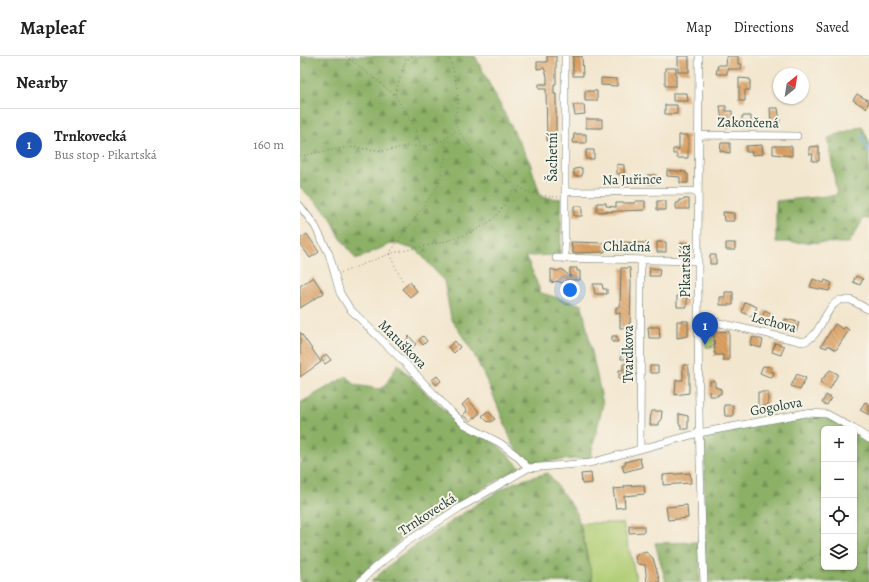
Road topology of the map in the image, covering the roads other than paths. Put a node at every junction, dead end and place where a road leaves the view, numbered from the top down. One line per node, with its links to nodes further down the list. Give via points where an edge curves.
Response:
1 (565, 56): 6 (street, Šachetní)
2 (699, 56): 3 (street, Pikartská)
3 (699, 135): 4 (street, Zakončená); 5 (street, Pikartská)
4 (797, 136)
5 (698, 191): 6 (street, Na Juřince); 11 (street, Pikartská)
6 (565, 195): 9 (street, Šachetní)
7 (300, 206): 19 (street, Matuškova, via 315,226 329,254 340,293 350,309 446,408 464,424 500,443)
8 (556, 258): 9 (street, Chladná)
9 (565, 258): 10 (street, Chladná)
10 (641, 260): 11 (street, Chladná); 18 (street, Tvardkova)
11 (698, 261): 13 (street, Pikartská)
12 (869, 310): 13 (street, Lechova, via 847,299 837,301 831,306 813,336 803,342)
13 (698, 318): 16 (street, Pikartská)
14 (849, 426): 16 (street, Gogolova, via 831,416 811,413)
15 (857, 431): 17 (street, Gogolova)
16 (700, 432): 18 (street, Trnkovecká); 21 (street, Pikartská)
17 (869, 439)
18 (640, 449): 19 (street, Trnkovecká, via 590,463)
19 (528, 468): 20 (street, Trnkovecká, via 405,543)
20 (360, 582)
21 (704, 582)

